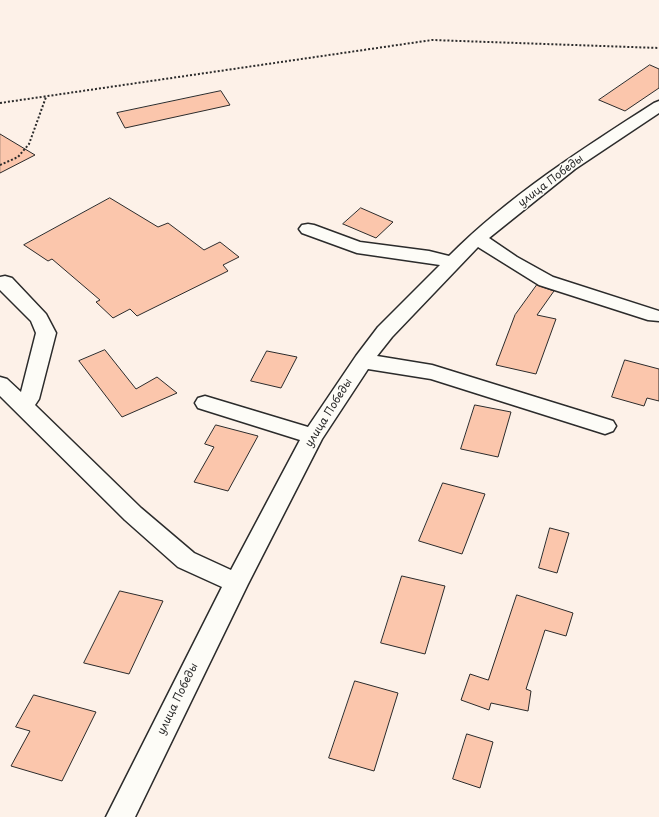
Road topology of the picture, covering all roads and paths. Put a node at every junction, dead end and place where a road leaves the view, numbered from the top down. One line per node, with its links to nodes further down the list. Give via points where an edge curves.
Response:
1 (659, 48): 2 (path, via 432,40)
2 (46, 97): 3 (path); 5 (path, via 29,144 18,157)
3 (0, 104)
4 (659, 106): 7 (street, улица Победы, via 569,166)
5 (0, 165)
6 (308, 229): 8 (street, via 357,247 429,257)
7 (477, 238): 8 (street, улица Победы); 10 (street, via 546,280)
8 (452, 263): 11 (street, улица Победы, via 385,332)
9 (0, 284): 14 (street, via 5,282 39,318 46,333 29,399)
10 (655, 316)
11 (363, 361): 15 (street, via 432,372); 16 (street, улица Победы)
12 (0, 384): 14 (street)
13 (205, 403): 16 (street)
14 (22, 405): 17 (street, via 132,514 186,560)
15 (605, 426)
16 (313, 436): 17 (street, улица Победы)
17 (236, 583): 18 (street, улица Победы)
18 (120, 817)

